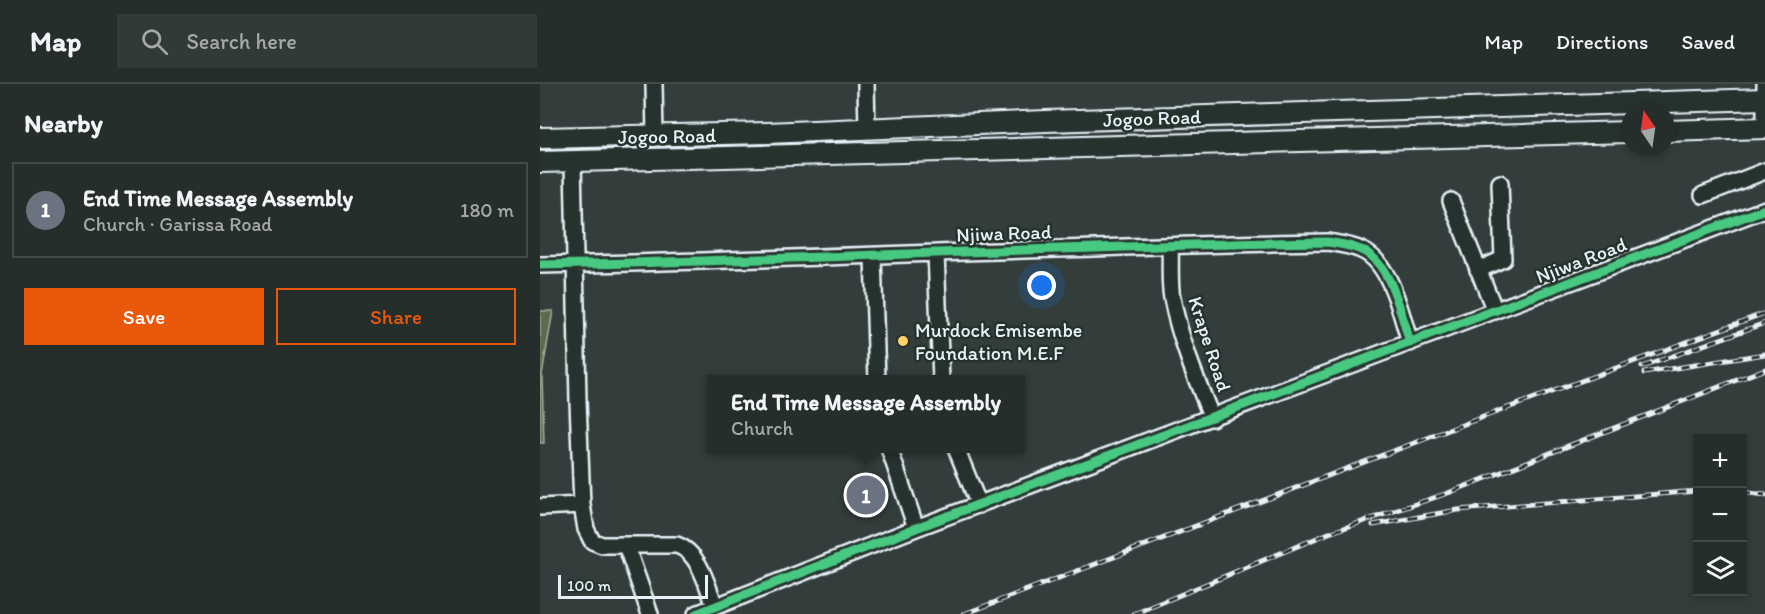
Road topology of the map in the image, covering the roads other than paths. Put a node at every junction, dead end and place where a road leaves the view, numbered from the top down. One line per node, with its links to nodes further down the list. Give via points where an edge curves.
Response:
1 (654, 84): 10 (street)
2 (866, 84): 7 (street)
3 (1764, 94): 4 (main road, Jogoo Road); 6 (street)
4 (1370, 112): 5 (main road, Jogoo Road); 12 (main road)
5 (1046, 121): 7 (main road, Jogoo Road); 13 (main road)
6 (1765, 128): 8 (main road)
7 (867, 129): 10 (main road, Jogoo Road)
8 (1675, 131)
9 (1621, 132): 12 (main road, Jogoo Road)
10 (655, 137): 11 (main road, Jogoo Road)
11 (540, 138)
12 (1370, 138): 13 (main road, Jogoo Road)
13 (1045, 148): 14 (main road, Jogoo Road)
14 (573, 161): 15 (main road, Jogoo Road); 24 (street)
15 (540, 162)
16 (1765, 171): 18 (street)
17 (1500, 183): 26 (street, via 1503,259)
18 (1703, 195)
19 (1451, 201): 26 (street)
20 (1765, 208): 27 (street, Njiwa Road)
21 (1170, 247): 22 (street, Njiwa Road); 28 (street, Njiwa Road, via 1329,242 1361,250 1371,256 1393,288); 31 (street, Krape Road, via 1172,296 1180,331)
22 (936, 253): 23 (street, Njiwa Road); 30 (street)
23 (873, 256): 24 (street, Njiwa Road); 29 (street)
24 (576, 264): 25 (street, Njiwa Road); 34 (street)
25 (540, 265)
26 (1478, 270): 27 (street)
27 (1495, 311): 28 (street, Njiwa Road)
28 (1410, 343): 31 (street, Njiwa Road)
29 (877, 375)
30 (940, 375)
31 (1212, 418): 35 (street, Njiwa Road)
32 (891, 453): 37 (street)
33 (958, 453): 35 (street)
34 (582, 505): 36 (street); 38 (street, via 592,541 602,546)
35 (979, 505): 37 (street, Njiwa Road)
36 (540, 507)
37 (916, 528): 39 (street, Njiwa Road)
38 (626, 545): 39 (street, via 685,548 697,564); 40 (street)
39 (715, 606): 41 (street, Njiwa Road)
40 (650, 614)
41 (696, 614)

